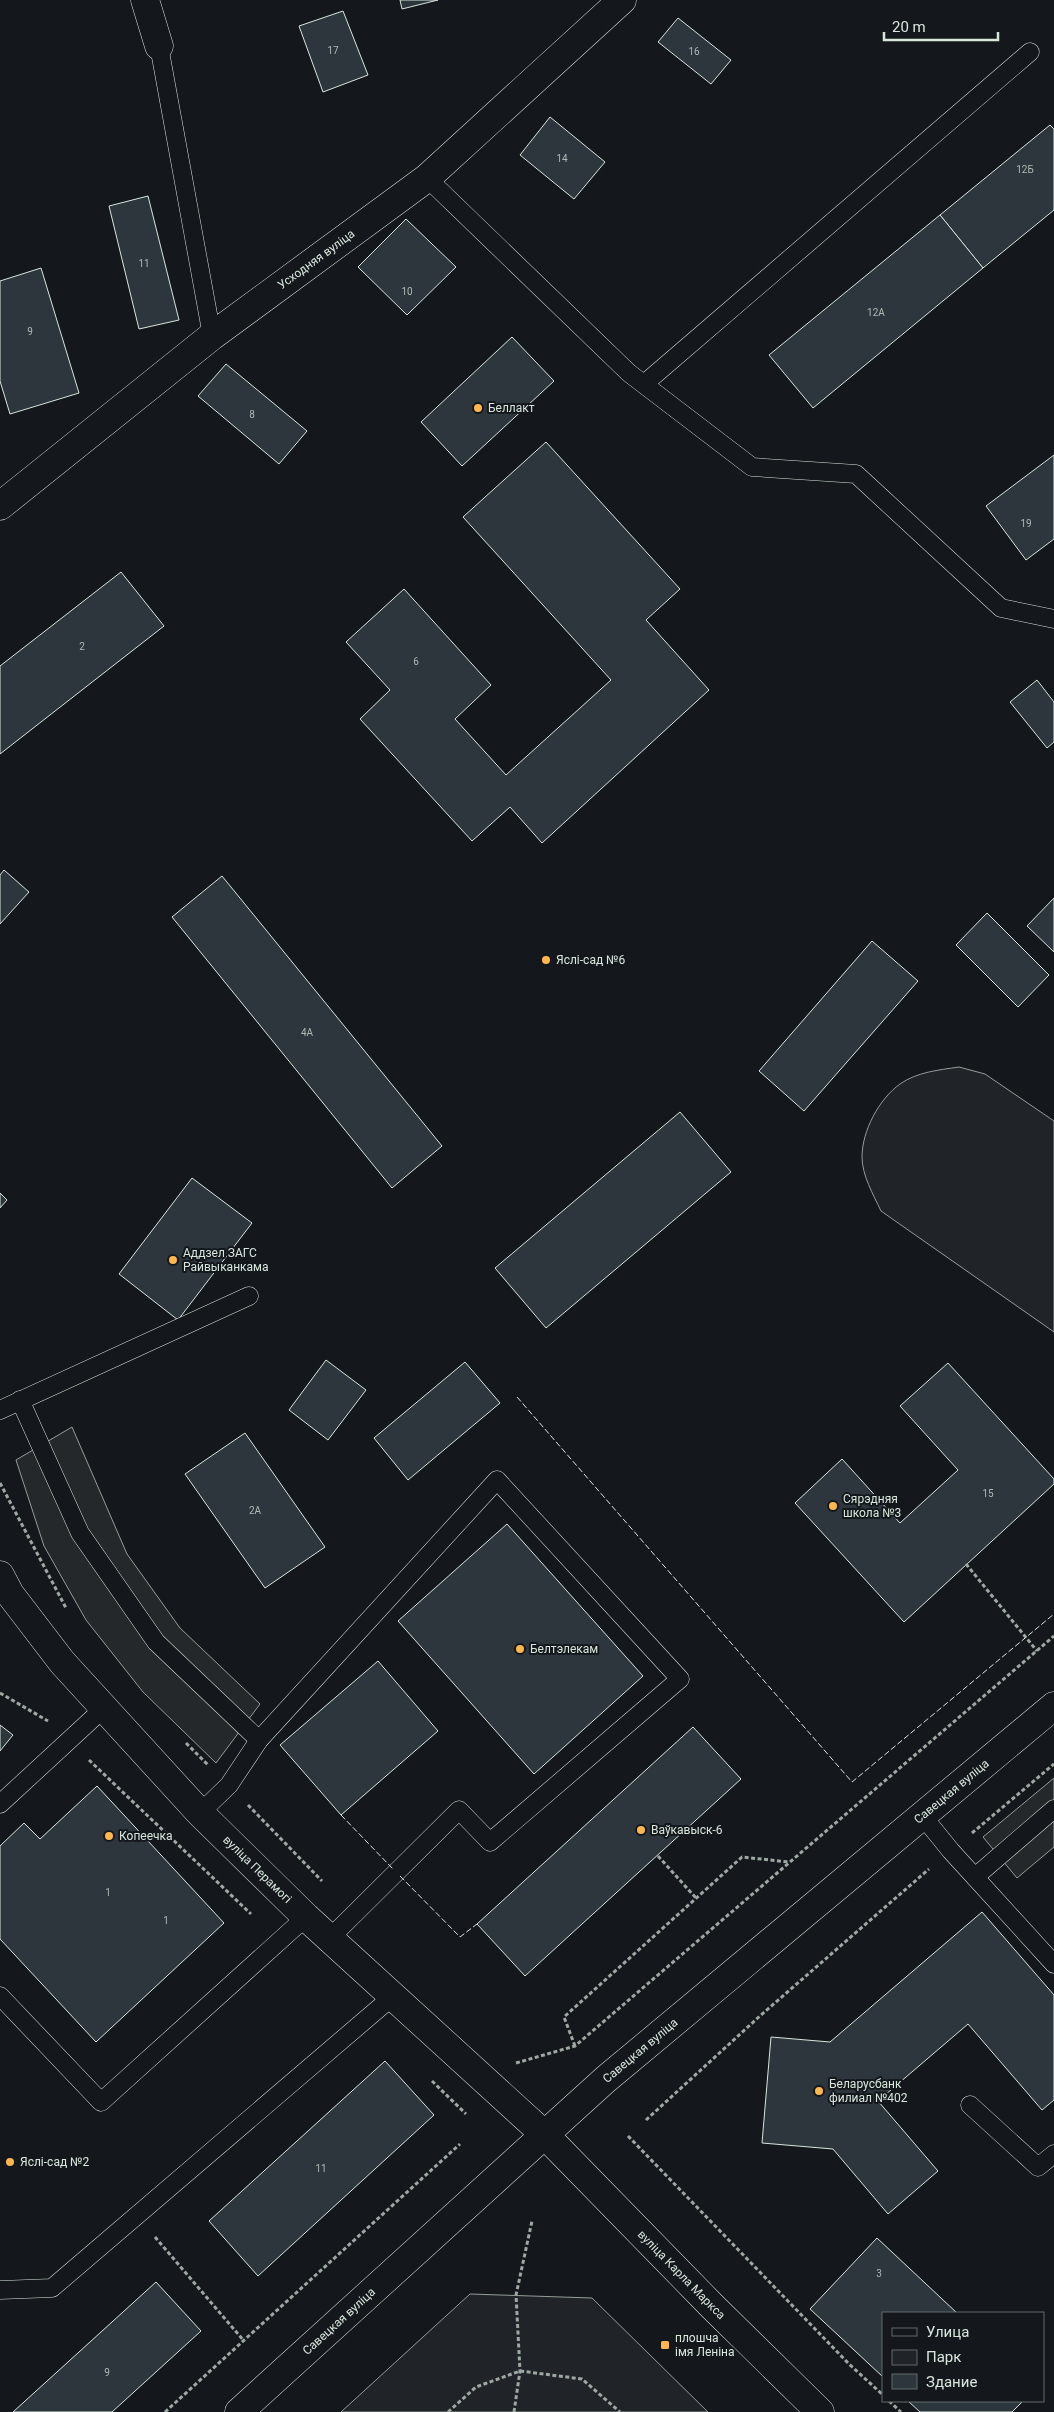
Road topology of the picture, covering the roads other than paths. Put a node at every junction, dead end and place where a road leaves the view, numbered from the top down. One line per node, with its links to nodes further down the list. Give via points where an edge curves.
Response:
1 (145, 0): 3 (main road)
2 (622, 0): 5 (main road, Усходняя вуліца)
3 (160, 46): 6 (lane)
4 (1030, 52): 7 (lane)
5 (427, 178): 6 (main road, Усходняя вуліца); 7 (lane)
6 (212, 336): 8 (main road, Усходняя вуліца)
7 (644, 384): 9 (lane, via 752,467 856,474 1001,608)
8 (0, 506)
9 (1054, 619)
10 (249, 1296): 11 (lane)
11 (20, 1400): 12 (lane); 16 (lane, via 80,1533 156,1642)
12 (0, 1410)
13 (0, 1575): 15 (main road, вуліца Перамогі, via 10,1594 45,1639)
14 (1054, 1706): 20 (main road, Савецкая вуліца)
15 (104, 1708): 17 (lane); 19 (main road, вуліца Перамогі)
16 (259, 1740): 19 (lane, via 229,1785); 23 (lane, via 497,1480 680,1679 490,1842 460,1810)
17 (0, 1804)
18 (1054, 1809): 21 (lane)
19 (200, 1813): 22 (main road, вуліца Перамогі)
20 (921, 1814): 21 (lane); 28 (main road, Савецкая вуліца, via 606,2079)
21 (974, 1877): 24 (lane)
22 (306, 1918): 23 (main road, вуліца Перамогі); 25 (lane, via 101,2102)
23 (329, 1939): 26 (main road, вуліца Перамогі)
24 (1054, 1964)
25 (0, 1996)
26 (392, 1997): 28 (main road, вуліца Перамогі); 30 (lane, via 52,2288)
27 (970, 2106): 29 (lane, via 1038,2167)
28 (545, 2135): 31 (main road, Савецкая вуліца); 32 (main road, вуліца Карла Маркса)
29 (1054, 2154)
30 (0, 2290)
31 (239, 2412)
32 (820, 2412)

